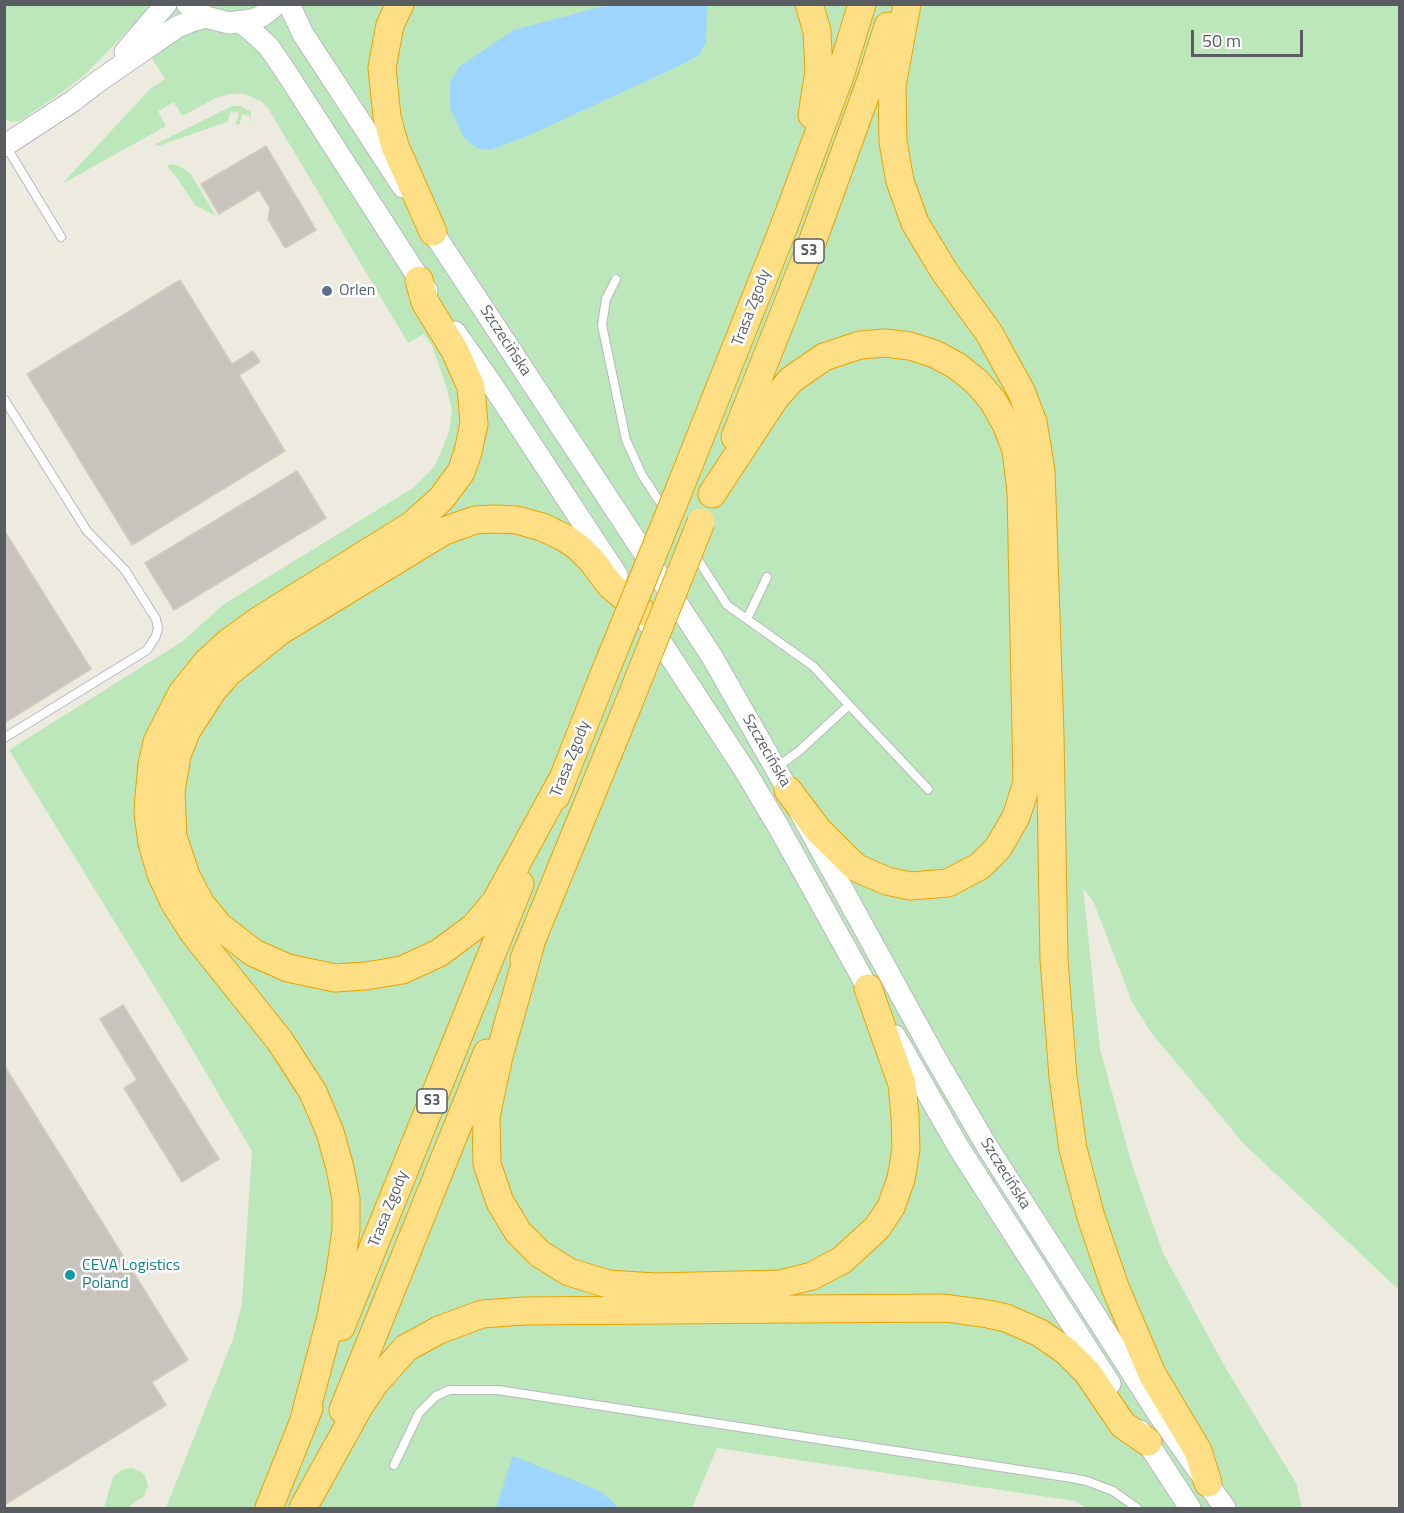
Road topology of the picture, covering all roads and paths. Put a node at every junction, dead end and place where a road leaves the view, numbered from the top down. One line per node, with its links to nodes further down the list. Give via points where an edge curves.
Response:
1 (166, 4): 12 (main road)
2 (187, 4): 10 (main road)
3 (277, 4): 11 (main road, via 262,16)
4 (288, 4): 15 (main road, Szczecińska, via 303,34)
5 (400, 4): 15 (highway, via 390,25 382,68 387,117 395,146)
6 (809, 4): 14 (highway, via 817,31 816,99)
7 (862, 4): 14 (highway, Trasa Zgody / S3, via 840,76)
8 (894, 4): 20 (highway, Trasa Zgody / S3, via 813,240)
9 (907, 4): 36 (highway, via 892,86 893,142 900,181 915,223 944,272 989,333 1021,391 1033,422 1041,470 1054,959 1073,1149 1115,1287 1152,1374 1198,1451)
10 (206, 17): 11 (main road); 12 (main road, via 177,27)
11 (240, 22): 18 (main road, Szczecińska, via 269,47)
12 (96, 83): 13 (main road)
13 (5, 145): 16 (lane)
14 (783, 229): 29 (highway, Trasa Zgody / S3, bridge)
15 (433, 232): 28 (main road, Szczecińska, via 711,655)
16 (61, 237)
17 (616, 279): 21 (lane, via 606,299 602,324 626,440 642,475)
18 (419, 280): 24 (main road, Szczecińska); 33 (highway, via 425,302 455,351 471,387 474,424 461,472 441,499 412,525 258,621 207,662 182,693 157,742 148,796 152,843 174,902 193,932 280,1041 313,1092 340,1168 346,1199 340,1272)
19 (4, 399): 27 (lane, via 87,531 125,570 158,628 147,650)
20 (712, 494): 22 (highway, Trasa Zgody / S3); 28 (highway, via 788,383 824,357 860,345 910,346 957,366 993,401 1016,450 1022,502 1027,783 1017,817 998,848 980,866 948,883 910,886 887,881 857,868 846,858 818,830)
21 (674, 523)
22 (693, 532): 25 (lane, via 727,605); 31 (highway, Trasa Zgody / S3, bridge)
23 (766, 578): 25 (lane)
24 (642, 612): 29 (highway, via 611,586 578,547 542,527 495,519 475,520 444,531 280,631 213,690 187,730 177,756 171,791 174,837 187,879 201,904 219,926 254,953 288,968 335,978 366,976 402,970 439,953 474,927 496,901); 32 (main road, Szczecińska, via 772,816)
25 (747, 619): 26 (lane, via 813,666)
26 (849, 705): 28 (lane, via 799,751); 30 (lane)
27 (4, 738)
28 (782, 779): 36 (main road, Szczecińska, via 988,1148 1159,1415)
29 (562, 780): 33 (highway, Trasa Zgody / S3)
30 (928, 789)
31 (531, 943): 32 (highway, via 486,1117 487,1164 500,1202 518,1232 540,1254 569,1272 608,1284 780,1284 812,1275 842,1260 877,1228 891,1207 901,1179 906,1149 905,1116 902,1084); 38 (highway, Trasa Zgody / S3)
32 (868, 988): 34 (main road, Szczecińska, via 958,1148)
33 (303, 1422): 37 (highway, Trasa Zgody / S3)
34 (1148, 1442): 38 (highway, via 1123,1425 1087,1372 1066,1351 1040,1333 988,1314 933,1308 482,1314 406,1348 359,1407); 40 (main road, Szczecińska)
35 (394, 1465): 39 (lane, via 419,1413 436,1396 449,1390 498,1390 1072,1478 1113,1491)
36 (1208, 1483): 41 (main road, Szczecińska)
37 (269, 1509)
38 (303, 1509)
39 (1137, 1509)
40 (1190, 1509)
41 (1225, 1509)

